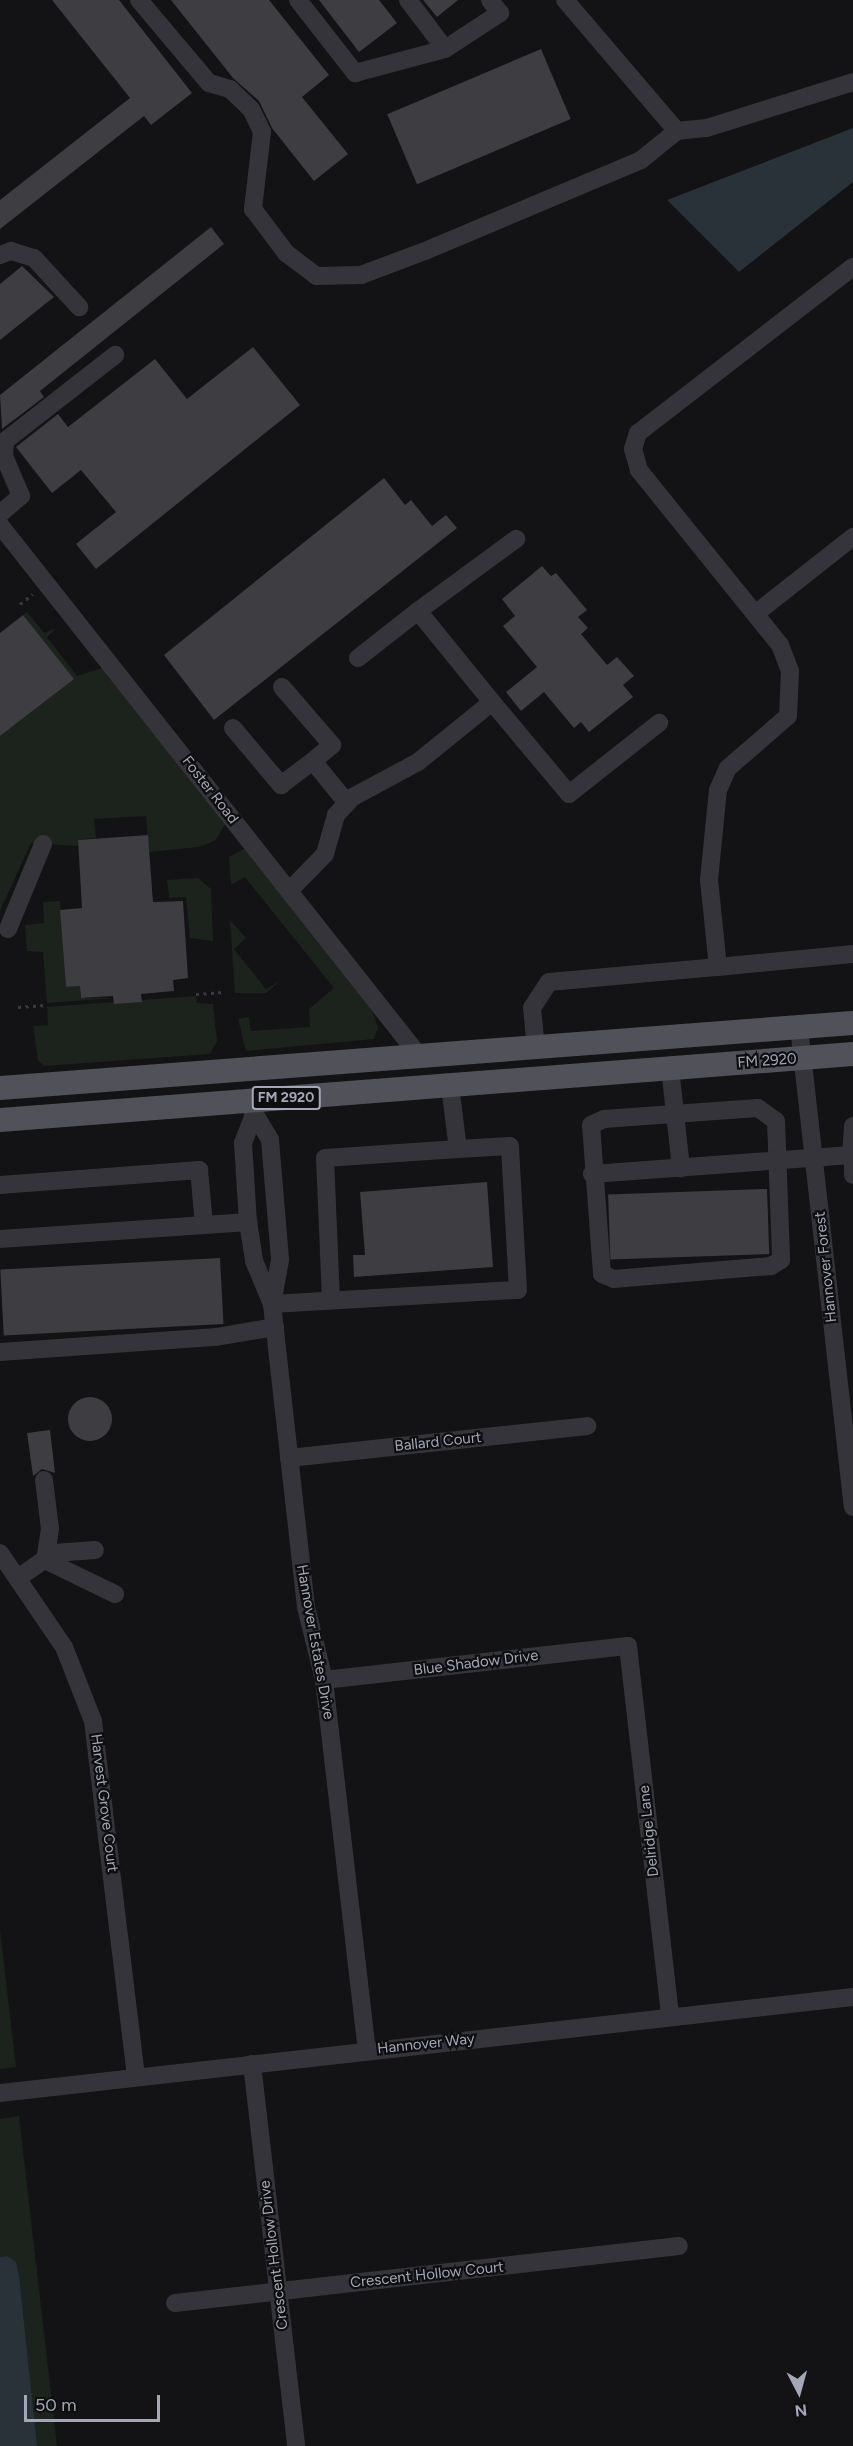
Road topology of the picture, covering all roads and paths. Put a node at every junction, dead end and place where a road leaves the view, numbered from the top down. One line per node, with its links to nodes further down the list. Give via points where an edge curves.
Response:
1 (139, 0): 8 (street, via 209,83 230,89 251,109 262,132 253,209 286,253 316,276 361,275 425,251 624,168)
2 (298, 0): 6 (street, via 355,73)
3 (408, 0): 6 (street)
4 (490, 0): 6 (street, via 500,13)
5 (565, 0): 8 (street)
6 (445, 49)
7 (853, 82): 8 (street, via 707,128)
8 (677, 131)
9 (0, 255): 11 (street, via 11,250 34,258)
10 (853, 267): 17 (street, via 638,434 633,449 639,470)
11 (80, 307)
12 (115, 355): 13 (street, via 5,441 4,456 21,496)
13 (1, 524): 26 (street, Foster Road)
14 (853, 537): 17 (street)
15 (516, 538): 16 (street)
16 (418, 611): 18 (street); 20 (street)
17 (756, 614): 29 (street, via 780,645 792,694 788,716 728,768 718,790 709,880)
18 (358, 658)
19 (282, 687): 23 (street, via 332,745)
20 (492, 702): 21 (street, via 568,794); 24 (street, via 418,762)
21 (659, 723)
22 (233, 728): 23 (street, via 281,785)
23 (313, 761): 24 (street)
24 (347, 803): 26 (street, via 336,815 325,854)
25 (43, 844): 27 (street)
26 (290, 890): 38 (street, Foster Road)
27 (8, 929)
28 (853, 954): 29 (street)
29 (718, 967): 36 (street, via 549,982 532,1008)
30 (225, 992): 31 (path)
31 (196, 994)
32 (47, 1005): 33 (path)
33 (18, 1007)
34 (853, 1023): 35 (main road, FM 2920 / FM 2920)
35 (799, 1027): 36 (main road, FM 2920 / FM 2920); 39 (street, Hannover Forest)
36 (536, 1048): 38 (main road, FM 2920 / FM 2920)
37 (853, 1054): 39 (main road, FM 2920 / FM 2920)
38 (420, 1057): 42 (main road, FM 2920 / FM 2920)
39 (803, 1058): 40 (main road, FM 2920 / FM 2920); 49 (street, Hannover Forest)
40 (670, 1068): 41 (main road, FM 2920 / FM 2920); 44 (street)
41 (450, 1086): 43 (main road, FM 2920 / FM 2920); 47 (street)
42 (0, 1088)
43 (251, 1109): 45 (main road, FM 2920 / FM 2920); 55 (street, Hannover Estates Drive, via 243,1143); 59 (street, Hannover Estates Drive, via 270,1140 280,1260)
44 (676, 1114): 50 (street, via 767,1111 776,1121); 51 (street); 52 (street, via 604,1119 591,1125)
45 (0, 1120)
46 (853, 1126): 48 (street)
47 (458, 1149): 58 (street, via 325,1158); 58 (street, via 510,1146 518,1290)
48 (852, 1154): 49 (street); 53 (street)
49 (814, 1158): 50 (street); 65 (street, Hannover Forest)
50 (780, 1161): 51 (street); 52 (street, via 781,1260 771,1266 614,1279 602,1274 598,1263)
51 (681, 1168): 52 (street)
52 (592, 1174)
53 (853, 1175)
54 (0, 1185): 56 (street, via 200,1170)
55 (248, 1222): 56 (street); 59 (street, Hannover Estates Drive, via 254,1261)
56 (204, 1225): 57 (street)
57 (0, 1239)
58 (331, 1300): 59 (street)
59 (272, 1304): 60 (street, Hannover Estates Drive)
60 (274, 1327): 61 (street, via 216,1337); 63 (street, Hannover Estates Drive)
61 (0, 1352)
62 (587, 1426): 63 (street, Ballard Court)
63 (289, 1458): 72 (street, Hannover Estates Drive, via 306,1607)
64 (44, 1480): 68 (street, via 50,1529)
65 (853, 1507)
66 (95, 1550): 68 (street, via 54,1553)
67 (0, 1553): 69 (street, Harvest Grove Court)
68 (45, 1560): 69 (street); 70 (street)
69 (18, 1578): 77 (street, Harvest Grove Court, via 64,1647 93,1721)
70 (115, 1594)
71 (628, 1646): 72 (street, Blue Shadow Drive); 74 (street, Delridge Lane)
72 (324, 1680): 75 (street, Hannover Estates Drive)
73 (853, 1996): 74 (street, Hannover Way)
74 (670, 2017): 75 (street, Hannover Way)
75 (367, 2051): 76 (street, Hannover Way)
76 (252, 2064): 77 (street, Hannover Way); 80 (street, Crescent Hollow Drive)
77 (136, 2078): 78 (street, Hannover Way)
78 (0, 2093)
79 (679, 2246): 80 (street, Crescent Hollow Court)
80 (278, 2292): 81 (street, Crescent Hollow Court); 82 (street, Crescent Hollow Drive)
81 (175, 2303)
82 (296, 2446)

